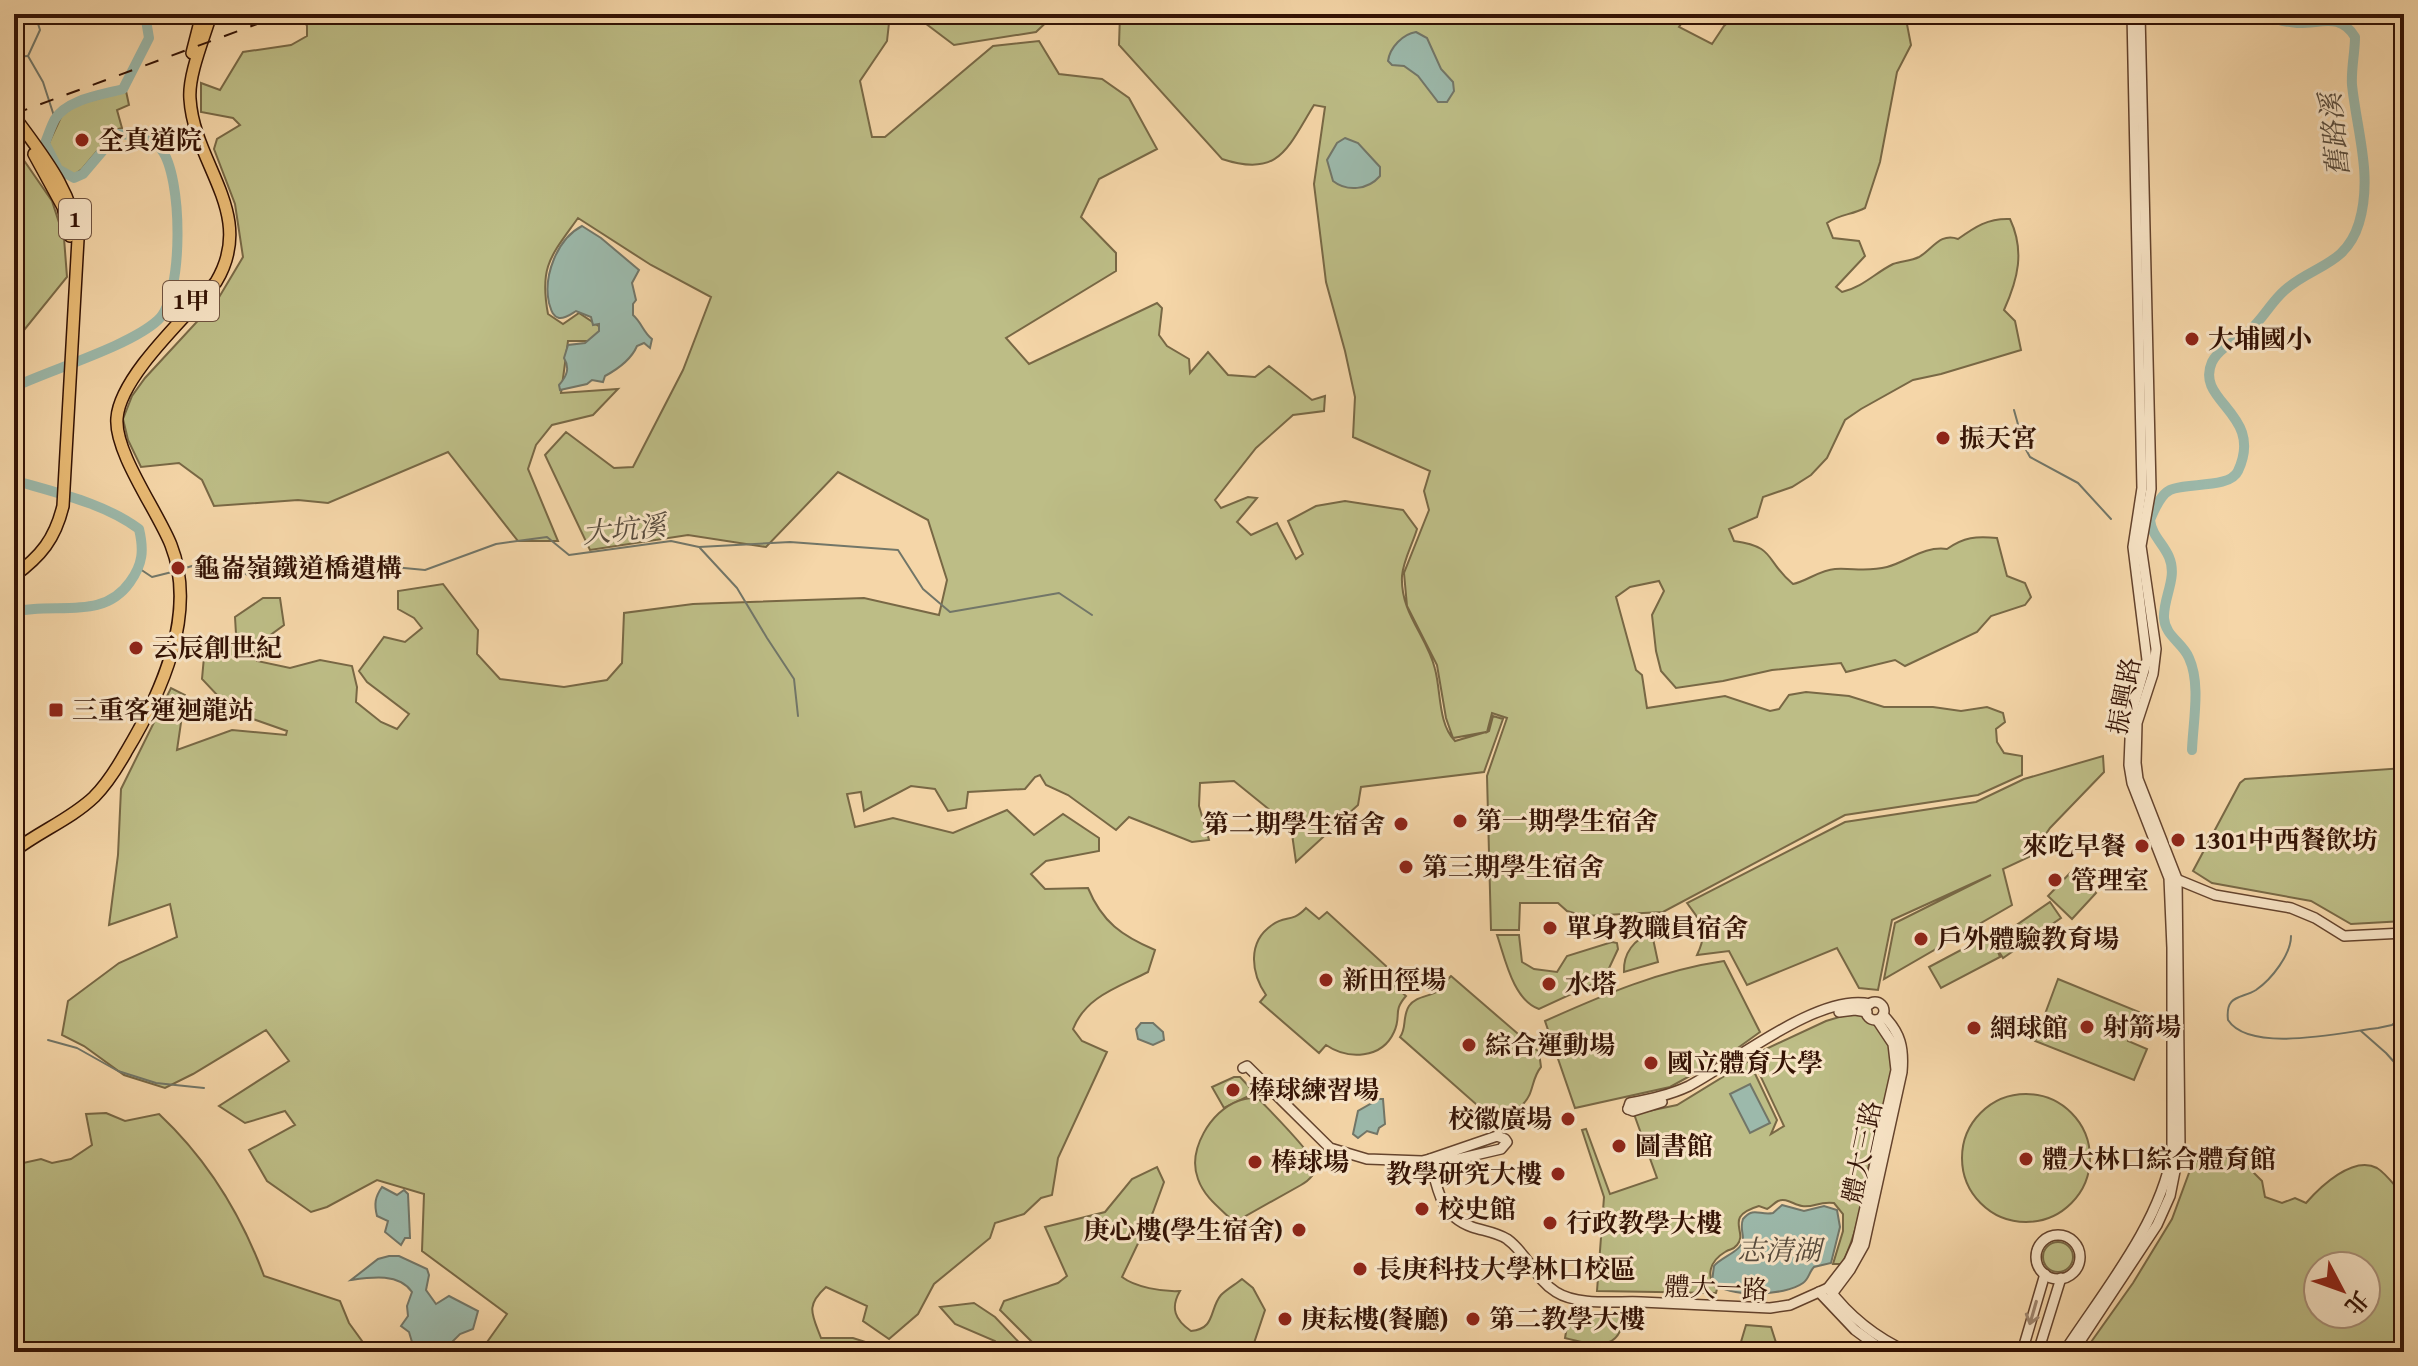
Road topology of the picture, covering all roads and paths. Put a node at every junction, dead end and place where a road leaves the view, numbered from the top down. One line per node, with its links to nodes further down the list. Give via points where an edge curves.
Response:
1 (202, 14): 11 (main road, 1甲, via 183,104 220,206 223,249 215,273 126,374 111,416 117,449)
2 (211, 14): 11 (main road, 1甲, via 189,94 197,132 226,204 231,234 225,267 128,384 117,417 125,452 171,544)
3 (2132, 14): 8 (street, 振興路)
4 (2140, 14): 8 (street, 振興路)
5 (14, 116): 7 (main road, 1)
6 (14, 126): 7 (main road, 1)
7 (41, 158): 9 (main road, 1, via 56,175 76,220 78,252)
8 (2143, 294): 15 (street, 振興路, via 2142,488 2133,547 2147,660 2131,715 2128,750)
9 (59, 506): 10 (main road, 1, via 45,537); 12 (main road, 1, via 48,546)
10 (14, 569)
11 (175, 570): 13 (main road, 1甲, via 166,653 134,729 90,793); 14 (main road, 1甲, via 176,633 146,720 98,793)
12 (14, 576)
13 (14, 843)
14 (14, 851)
15 (2173, 878): 16 (street, via 2215,895 2304,913 2344,936); 27 (street, 振興路, via 2174,1125 2168,1179 2153,1215); 28 (street, 振興路, via 2181,1126 2177,1170 2157,1225)
16 (2404, 933)
17 (1868, 1008): 17 (street, via 1846,1004 1783,1028 1688,1086 1630,1103 1628,1109 1686,1092 1779,1036 1825,1016); 18 (street, via 1871,1019); 18 (street, via 1881,1005)
18 (1880, 1018): 22 (street, 體大三路, via 1901,1041 1902,1072 1864,1245 1850,1270)
19 (1427, 1163): 19 (street, via 1501,1149 1507,1142 1497,1136); 19 (street, via 1367,1159 1330,1148 1247,1066 1243,1068 1326,1151 1365,1163); 22 (street, 體大一路, via 1436,1204 1448,1220 1505,1243 1537,1284 1572,1305 1776,1313)
20 (2045, 1274): 21 (street); 21 (street, via 2037,1262 2038,1247 2049,1237 2063,1235 2080,1255 2077,1268); 25 (street, one-way to 25)
21 (2061, 1278): 26 (street)
22 (1826, 1293): 23 (street, via 1855,1330); 24 (street, via 1883,1340)
23 (1885, 1352)
24 (1908, 1352)
25 (2022, 1352)
26 (2038, 1352)
27 (2064, 1352)
28 (2073, 1352)

